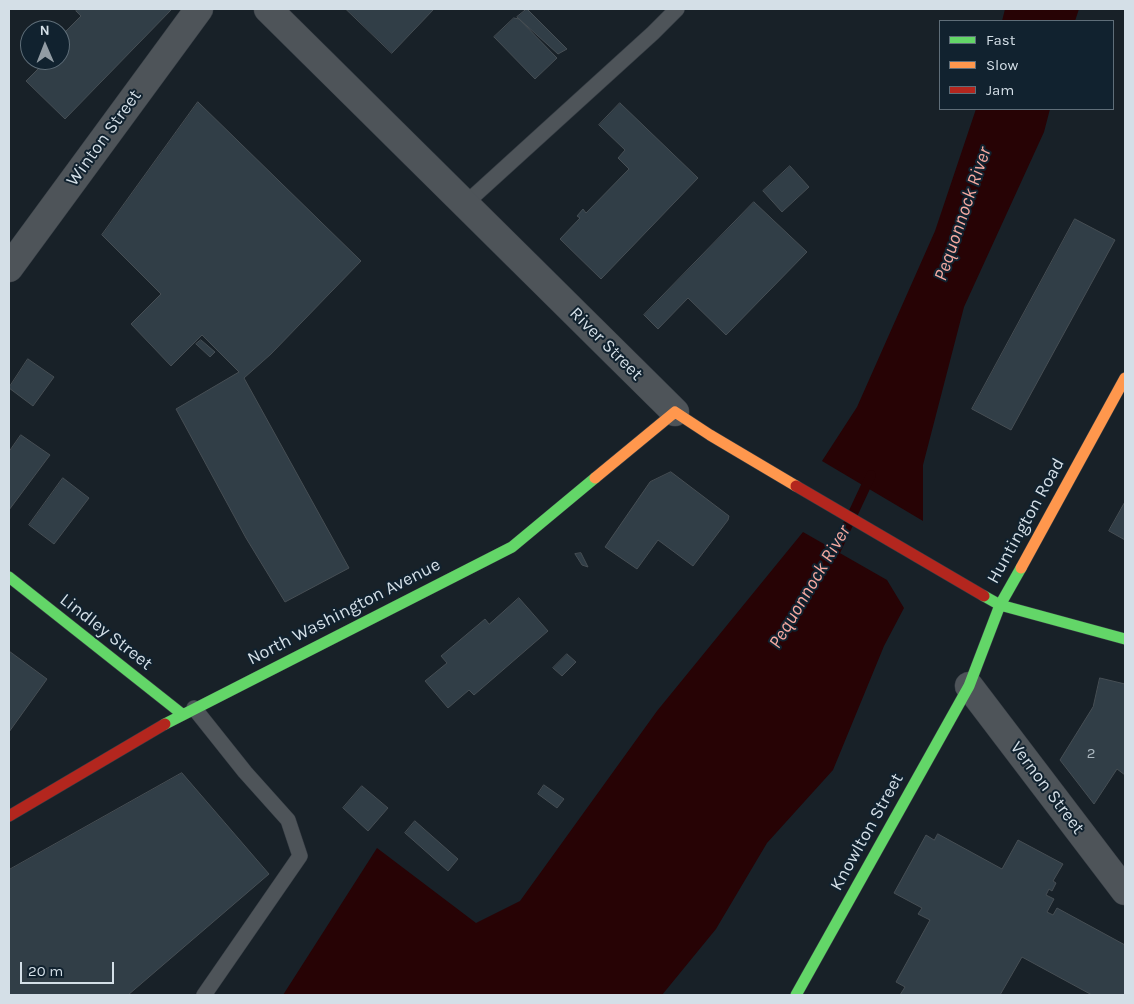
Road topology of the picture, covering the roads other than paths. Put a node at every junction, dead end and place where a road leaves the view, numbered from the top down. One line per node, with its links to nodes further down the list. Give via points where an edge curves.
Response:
1 (199, 9): 5 (street, Winton Street)
2 (268, 9): 4 (street, River Street)
3 (677, 9): 4 (lane)
4 (465, 204): 7 (street, River Street)
5 (9, 268)
6 (1125, 378): 9 (main road, Huntington Road)
7 (675, 412): 9 (main road, River Street); 12 (main road, North Washington Avenue, via 512,547)
8 (9, 576): 12 (main road, Lindley Street)
9 (1000, 605): 10 (main road, River Street); 11 (main road, Huntington Road)
10 (1125, 639)
11 (969, 686): 14 (street, Vernon Street); 16 (main road, Knowlton Street)
12 (188, 711): 13 (main road, North Washington Avenue); 15 (lane, via 288,820 300,856)
13 (9, 816)
14 (1125, 890)
15 (203, 993)
16 (796, 995)

